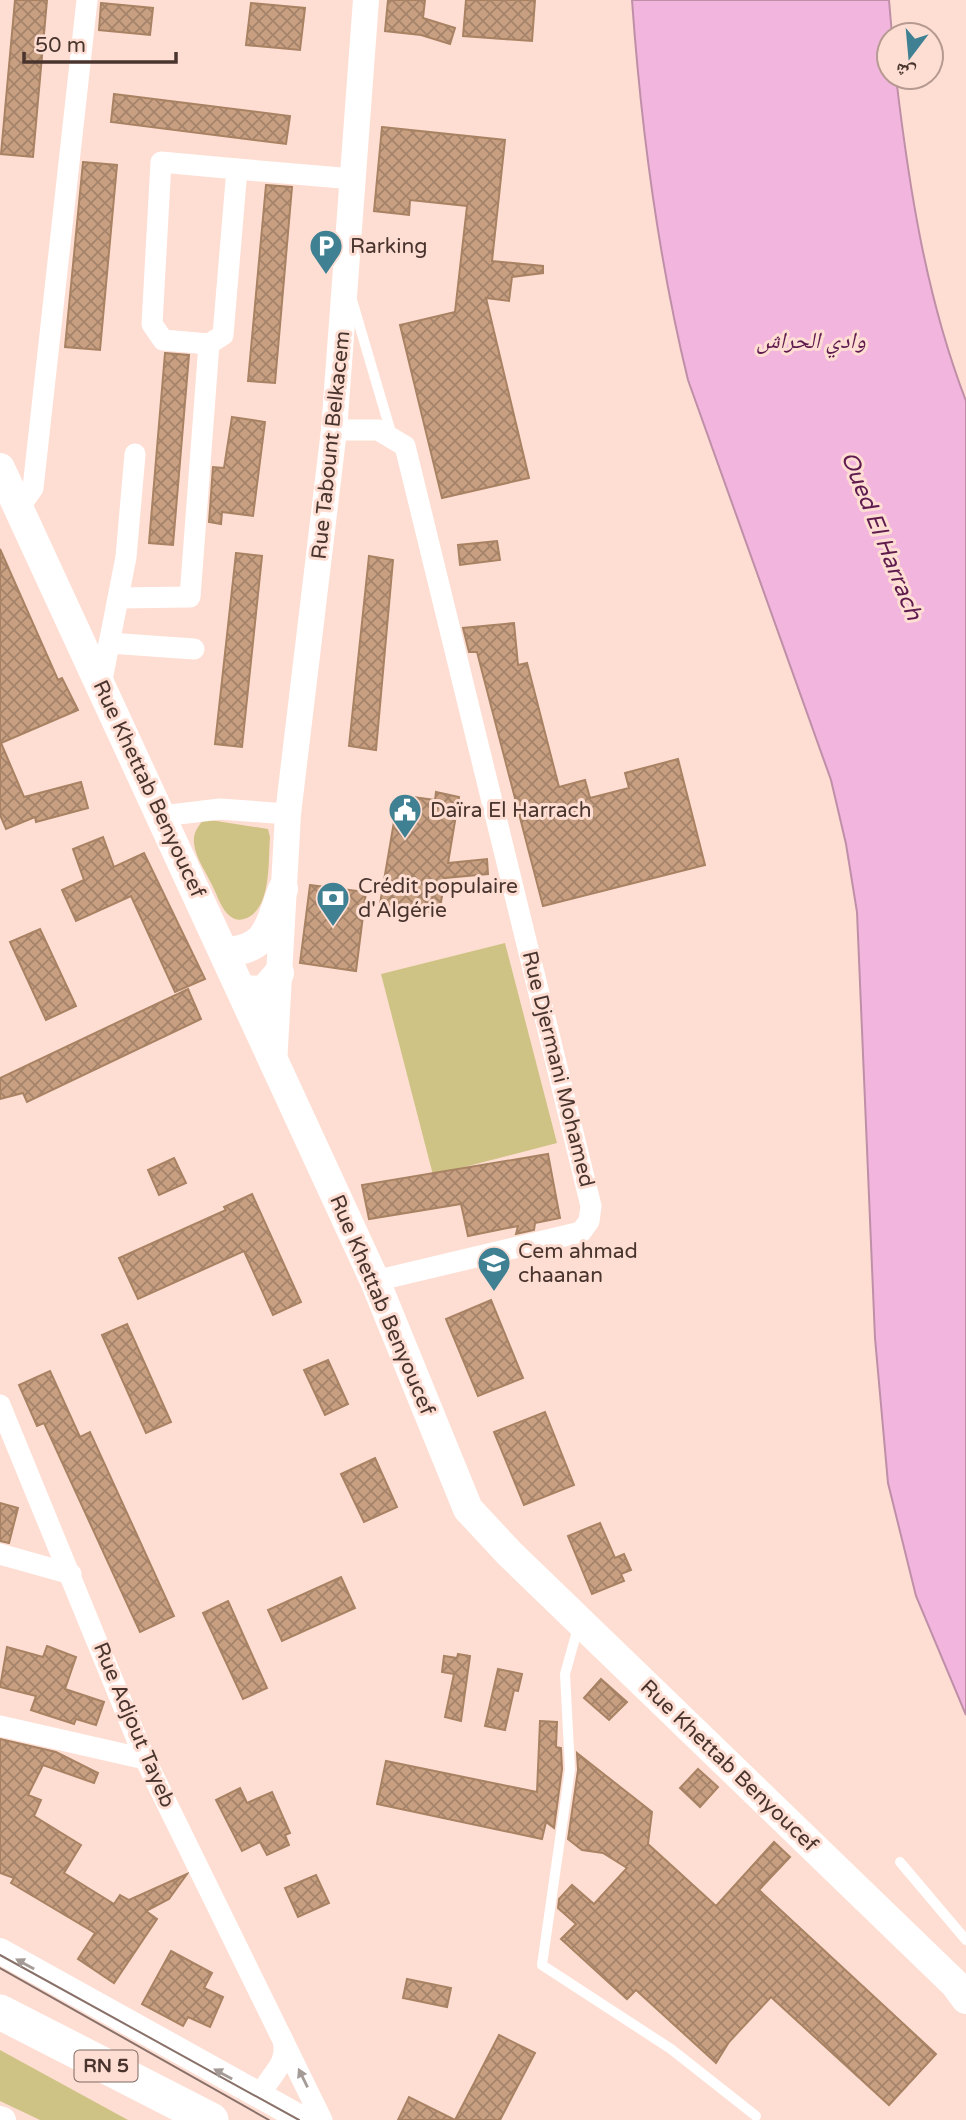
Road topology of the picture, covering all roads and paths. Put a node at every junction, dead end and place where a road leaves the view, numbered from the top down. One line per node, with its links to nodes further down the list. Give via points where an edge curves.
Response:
1 (87, 0): 11 (street, via 33,488)
2 (366, 0): 4 (street, Rue Tabount Belkacem)
3 (237, 169): 4 (street); 6 (street, via 223,335); 6 (street, via 162,162 152,324 163,340)
4 (353, 179): 5 (street, Rue Tabount Belkacem)
5 (346, 281): 7 (street, Rue Tabount Belkacem); 8 (lane)
6 (209, 344): 12 (street, via 190,597)
7 (334, 430): 8 (street, via 378,430); 16 (street, Rue Tabount Belkacem)
8 (393, 438): 23 (street, Rue Djermani Mohamed, via 405,446 414,478 591,1206 589,1221 581,1232)
9 (135, 454): 12 (street)
10 (0, 468): 11 (main road, Rue Khettab Benyoucef)
11 (19, 508): 15 (main road, Rue Khettab Benyoucef)
12 (118, 598): 13 (street)
13 (109, 643): 14 (street); 15 (street)
14 (194, 649)
15 (101, 685): 17 (main road, Rue Khettab Benyoucef)
16 (288, 814): 17 (street, via 220,809); 18 (street, Rue Tabount Belkacem)
17 (162, 816): 19 (main road, Rue Khettab Benyoucef)
18 (283, 889): 19 (main road, via 269,927 256,946); 20 (street, Rue Tabount Belkacem)
19 (224, 952): 21 (main road, Rue Khettab Benyoucef)
20 (279, 973): 21 (main road, via 264,991); 22 (street, Rue Tabount Belkacem)
21 (242, 990): 22 (main road, Rue Khettab Benyoucef)
22 (274, 1066): 23 (main road, Rue Khettab Benyoucef)
23 (375, 1281): 27 (main road, Rue Khettab Benyoucef, via 468,1510)
24 (0, 1405): 26 (street, Rue Adjout Tayeb)
25 (0, 1553): 26 (street)
26 (71, 1574): 29 (street, Rue Adjout Tayeb)
27 (580, 1622): 33 (main road, Rue Khettab Benyoucef); 38 (lane, via 565,1674 570,1769 541,1965 671,2049)
28 (0, 1726): 29 (street)
29 (145, 1759): 36 (street, Rue Adjout Tayeb)
30 (900, 1862): 31 (lane)
31 (966, 1940)
32 (0, 1951): 37 (street, one-way to 32)
33 (966, 1999)
34 (0, 2012): 40 (highway, RN 5)
35 (0, 2032): 39 (highway, RN 5)
36 (283, 2038): 37 (street, via 282,2063); 42 (street, Rue Adjout Tayeb, one-way to 36)
37 (261, 2095): 41 (street)
38 (756, 2116)
39 (176, 2120)
40 (211, 2120)
41 (304, 2120)
42 (322, 2120)

